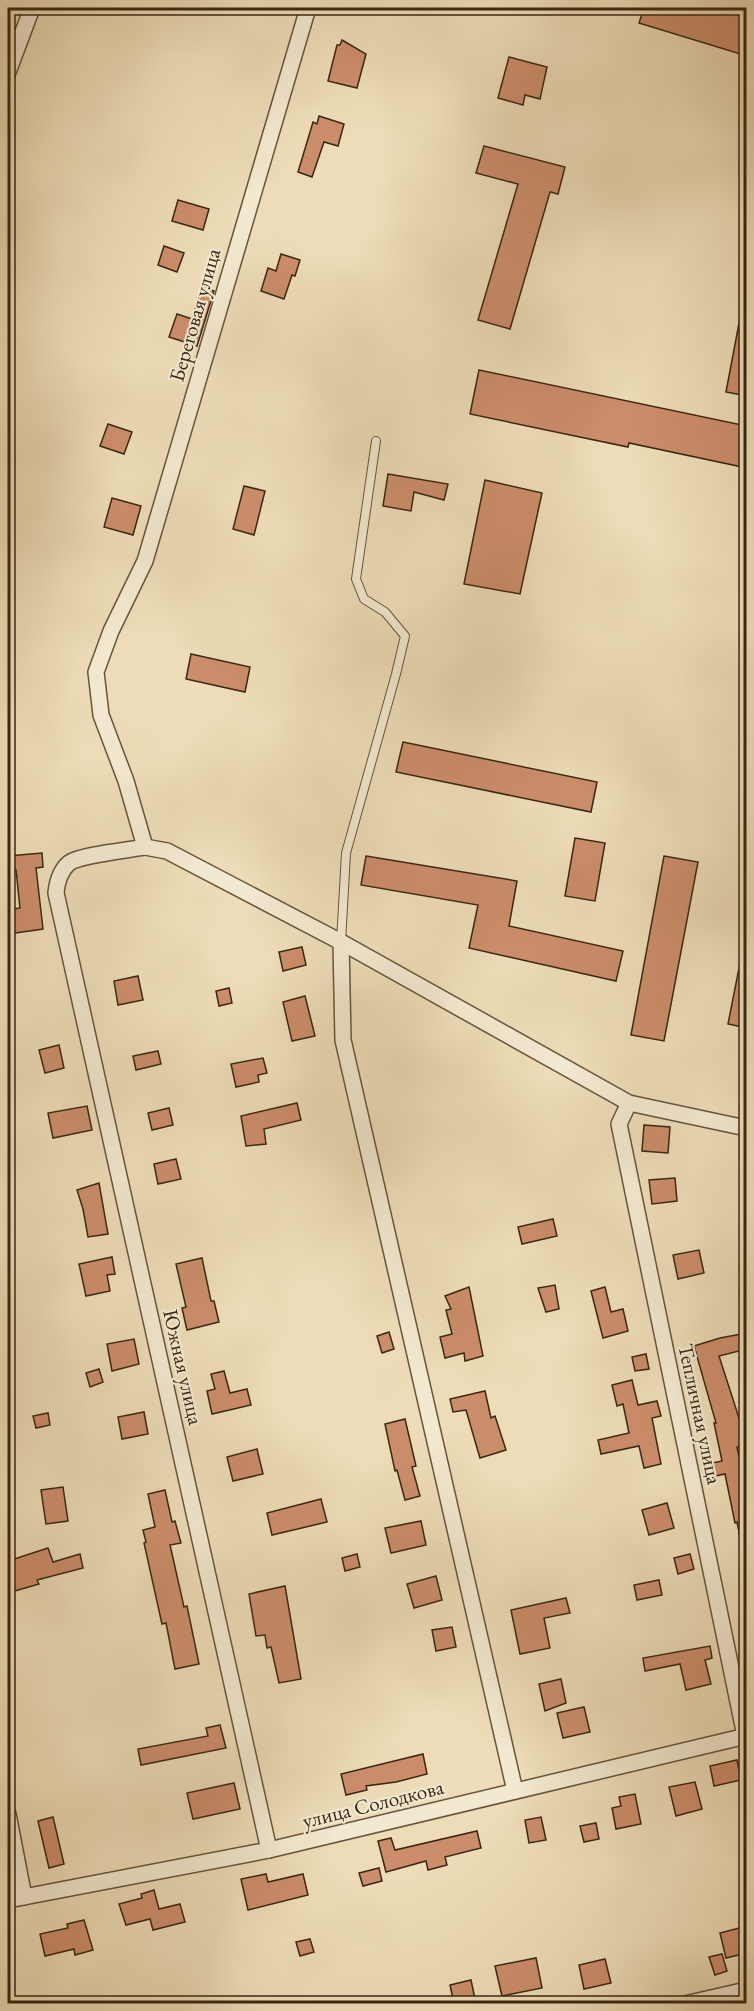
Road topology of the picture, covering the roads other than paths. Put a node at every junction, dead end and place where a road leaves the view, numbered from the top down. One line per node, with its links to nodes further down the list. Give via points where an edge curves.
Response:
1 (32, 8): 3 (street)
2 (308, 8): 5 (street, Береговая улица, via 145,561 96,672 101,715)
3 (8, 72)
4 (376, 441): 6 (lane, via 356,579 364,599 385,612 405,636 346,853)
5 (145, 847): 6 (street, via 167,851); 12 (street, Южная улица, via 76,860 63,870 56,893)
6 (341, 942): 7 (street); 10 (street, via 343,1040)
7 (629, 1103): 8 (street); 9 (street, Тепличная улица, via 619,1124)
8 (747, 1128)
9 (746, 1736): 10 (street, улица Солодкова)
10 (514, 1791): 12 (street, улица Солодкова)
11 (8, 1814): 13 (street)
12 (269, 1850): 13 (street, улица Солодкова)
13 (24, 1897): 14 (street, улица Солодкова)
14 (8, 1900)
15 (747, 1990): 16 (street)
16 (685, 2004)

